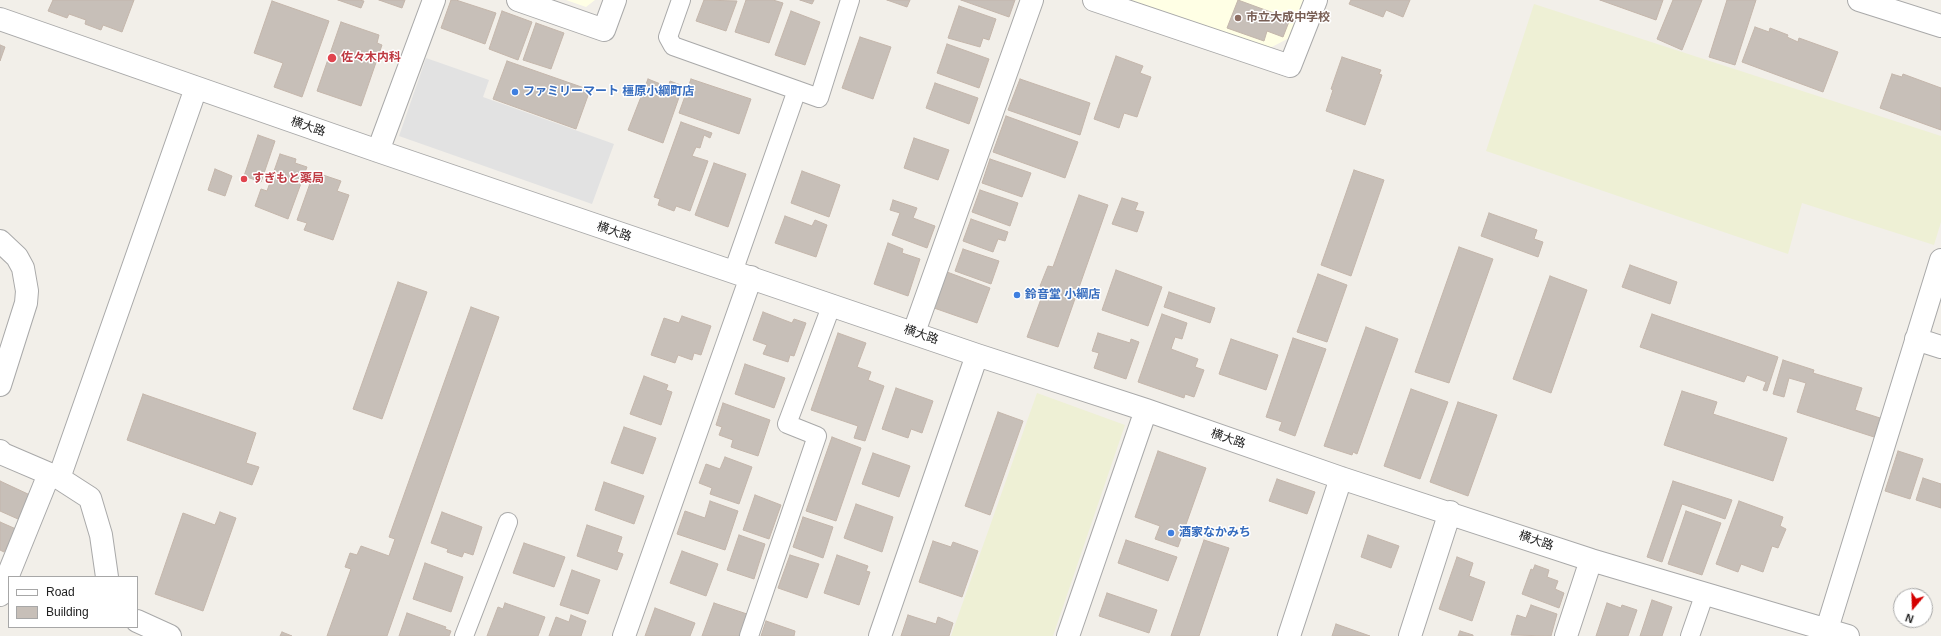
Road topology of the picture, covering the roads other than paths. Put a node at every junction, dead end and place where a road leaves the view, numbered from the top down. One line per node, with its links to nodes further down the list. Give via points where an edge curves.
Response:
1 (434, 0): 14 (street)
2 (518, 0): 3 (street, via 604,30)
3 (615, 0)
4 (681, 0): 13 (lane, via 668,37 673,46)
5 (850, 0): 13 (lane, via 819,98)
6 (1032, 0): 19 (street)
7 (1094, 0): 8 (street, via 1290,66)
8 (1316, 0)
9 (1858, 0): 11 (street)
10 (0, 19): 12 (street, 横大路)
11 (1941, 26)
12 (196, 88): 14 (street, 横大路); 26 (street)
13 (797, 90): 17 (lane)
14 (378, 152): 17 (street, 横大路)
15 (0, 241): 23 (street, via 17,257 23,268 27,291 26,303)
16 (1941, 260): 20 (street)
17 (742, 274): 18 (street, 横大路); 40 (street)
18 (832, 304): 19 (street, 横大路); 41 (lane, via 787,424 817,436)
19 (914, 332): 22 (street, 横大路)
20 (1916, 339): 21 (street); 37 (street)
21 (1941, 347)
22 (977, 355): 24 (street, 横大路); 42 (street)
23 (0, 386)
24 (1146, 410): 27 (street, 横大路); 43 (street)
25 (0, 451): 26 (street)
26 (54, 476): 31 (street); 32 (street, via 90,498 101,535)
27 (1341, 478): 28 (street, 横大路); 44 (street)
28 (1450, 512): 30 (street, 横大路); 45 (street)
29 (508, 522): 39 (lane)
30 (1591, 560): 34 (street, 横大路); 46 (street)
31 (9, 576)
32 (107, 576)
33 (8, 577): 35 (street)
34 (1705, 593): 37 (street, 横大路); 47 (lane)
35 (0, 595)
36 (138, 621): 38 (street)
37 (1827, 629): 48 (street, 横大路)
38 (170, 636)
39 (464, 636)
40 (624, 636)
41 (749, 636)
42 (880, 636)
43 (1068, 636)
44 (1289, 636)
45 (1410, 636)
46 (1566, 636)
47 (1690, 636)
48 (1848, 636)

